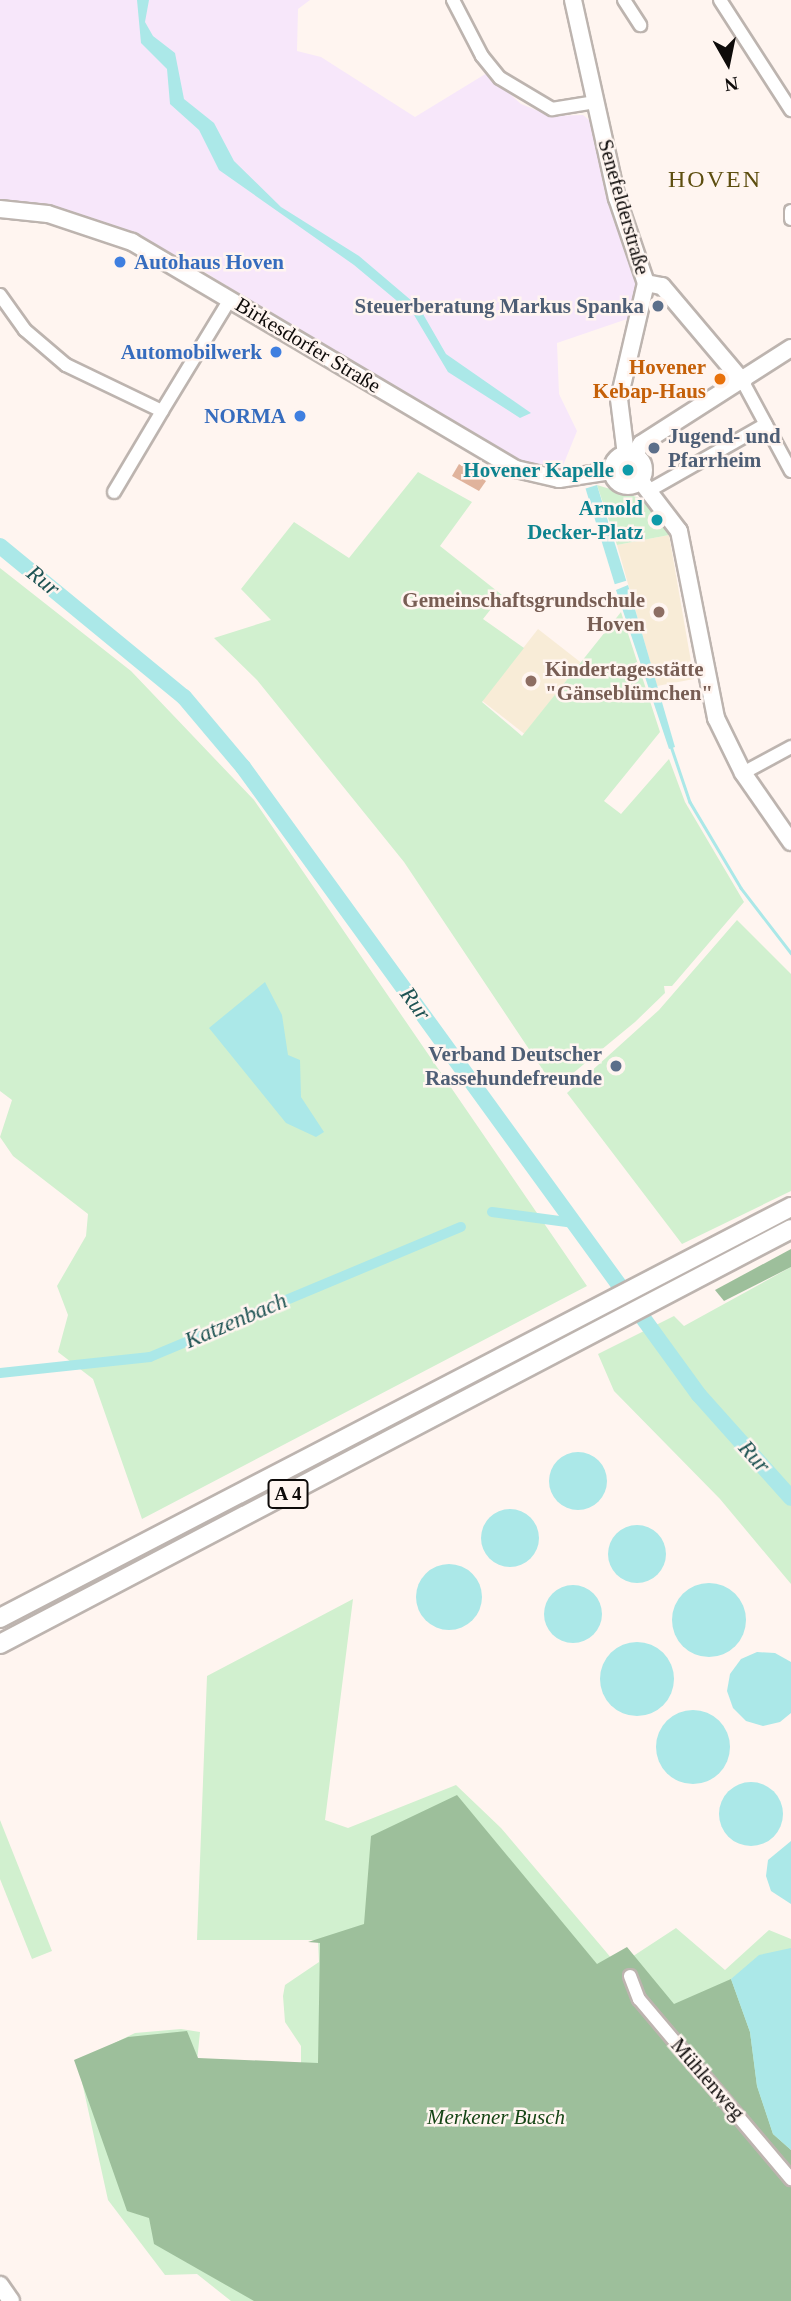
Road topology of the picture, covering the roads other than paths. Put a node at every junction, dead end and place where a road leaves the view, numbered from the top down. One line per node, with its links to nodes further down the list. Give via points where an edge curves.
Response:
1 (453, 0): 6 (street, via 482,56 500,78 552,109)
2 (573, 0): 6 (main road, Senefelderstraße)
3 (624, 0): 5 (street)
4 (720, 0): 7 (street)
5 (640, 25)
6 (595, 102): 11 (main road, Senefelderstraße, via 617,198)
7 (791, 110)
8 (0, 209): 13 (main road, Birkesdorfer Straße, via 90,225 132,242)
9 (791, 211): 10 (street)
10 (791, 219)
11 (646, 284): 15 (main road, via 663,287); 18 (main road, Senefelderstraße, via 620,399)
12 (0, 295): 16 (street, via 25,330 66,365)
13 (230, 299): 16 (street); 19 (main road, Birkesdorfer Straße, via 516,469 559,479)
14 (791, 348): 15 (main road)
15 (743, 382): 17 (street); 18 (main road, via 640,444)
16 (162, 411): 22 (street)
17 (766, 424): 20 (street); 21 (street)
18 (630, 455): 19 (main road, via 617,459); 21 (main road, via 643,466)
19 (612, 471): 21 (main road, via 621,485)
20 (791, 471)
21 (645, 485): 24 (main road, via 679,531 702,670 716,718)
22 (114, 492)
23 (791, 747): 24 (street)
24 (743, 773): 25 (main road)
25 (791, 842)
26 (791, 1207): 28 (highway, A 4)
27 (791, 1229): 29 (highway, A 4)
28 (0, 1618)
29 (0, 1644)
30 (630, 1976): 31 (street, Mühlenweg, via 639,1999)
31 (791, 2179)
32 (0, 2285): 33 (main road)
33 (11, 2301)

